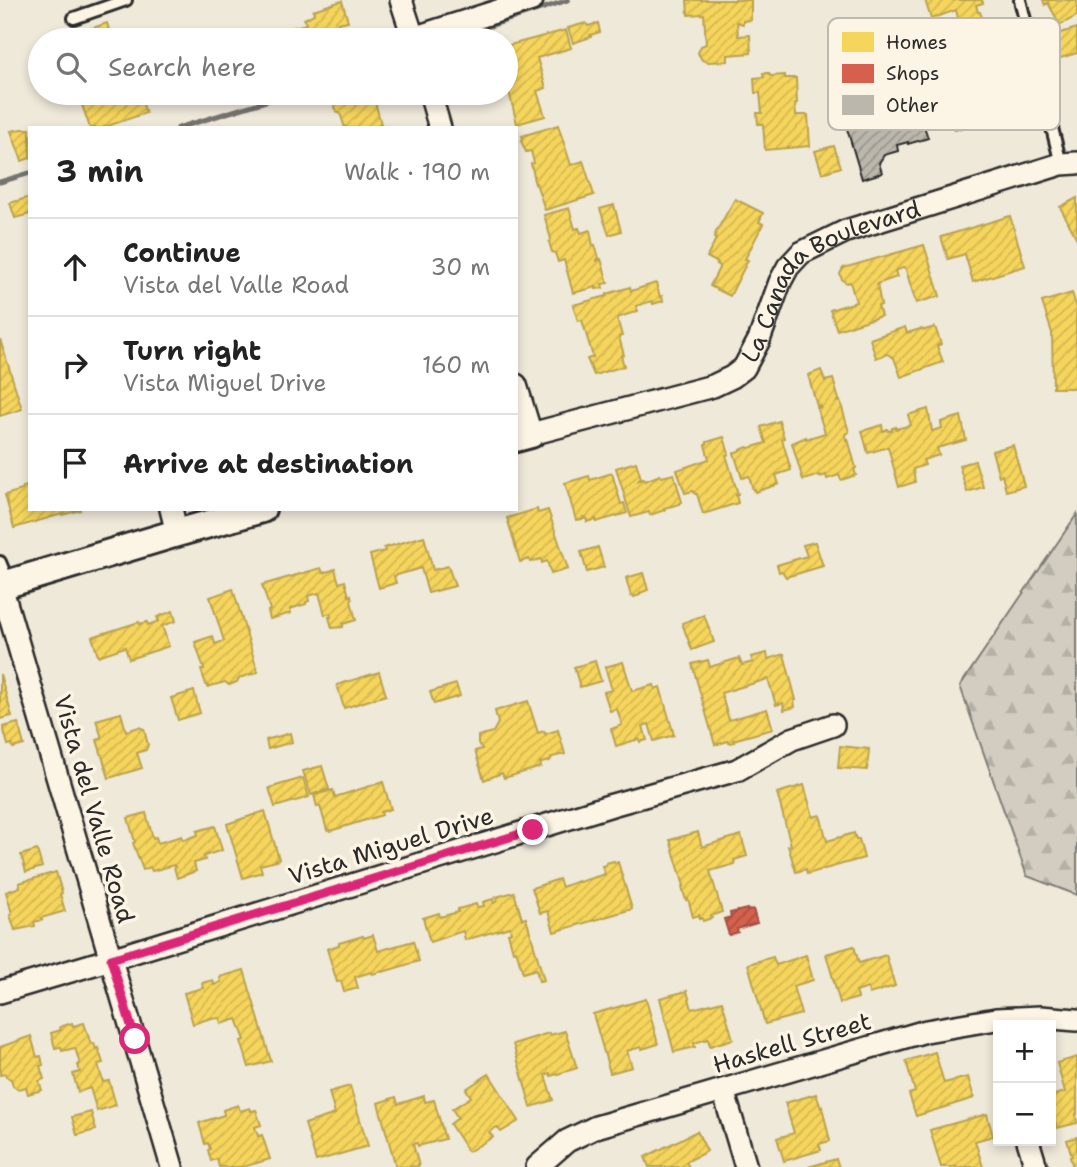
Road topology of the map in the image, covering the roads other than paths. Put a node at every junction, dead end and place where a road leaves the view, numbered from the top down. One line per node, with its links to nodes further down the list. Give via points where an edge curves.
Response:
1 (126, 0): 5 (lane)
2 (401, 0): 7 (street)
3 (532, 0): 8 (street)
4 (1020, 0): 6 (lane)
5 (74, 18)
6 (1025, 18)
7 (410, 28)
8 (447, 28)
9 (433, 105): 10 (street)
10 (439, 126)
11 (1059, 130): 12 (lane)
12 (1069, 163): 14 (street, La Canada Boulevard, via 846,231 801,253 780,282 744,368 732,377)
13 (518, 398): 14 (street)
14 (524, 436)
15 (247, 511): 16 (street)
16 (174, 521): 17 (street)
17 (2, 579): 19 (street, Vista del Valle Road)
18 (832, 725): 19 (street, Vista Miguel Drive, via 792,739 737,770)
19 (111, 959): 20 (street, Vista Miguel Drive); 26 (street, Vista del Valle Road)
20 (0, 992)
21 (1028, 1020): 22 (street, Haskell Street)
22 (1077, 1020)
23 (993, 1028): 24 (street, Haskell Street, via 926,1031)
24 (723, 1090): 27 (street, Haskell Street, via 596,1127 567,1141); 28 (street)
25 (1029, 1146): 29 (street)
26 (172, 1167)
27 (537, 1167)
28 (746, 1167)
29 (1035, 1167)

